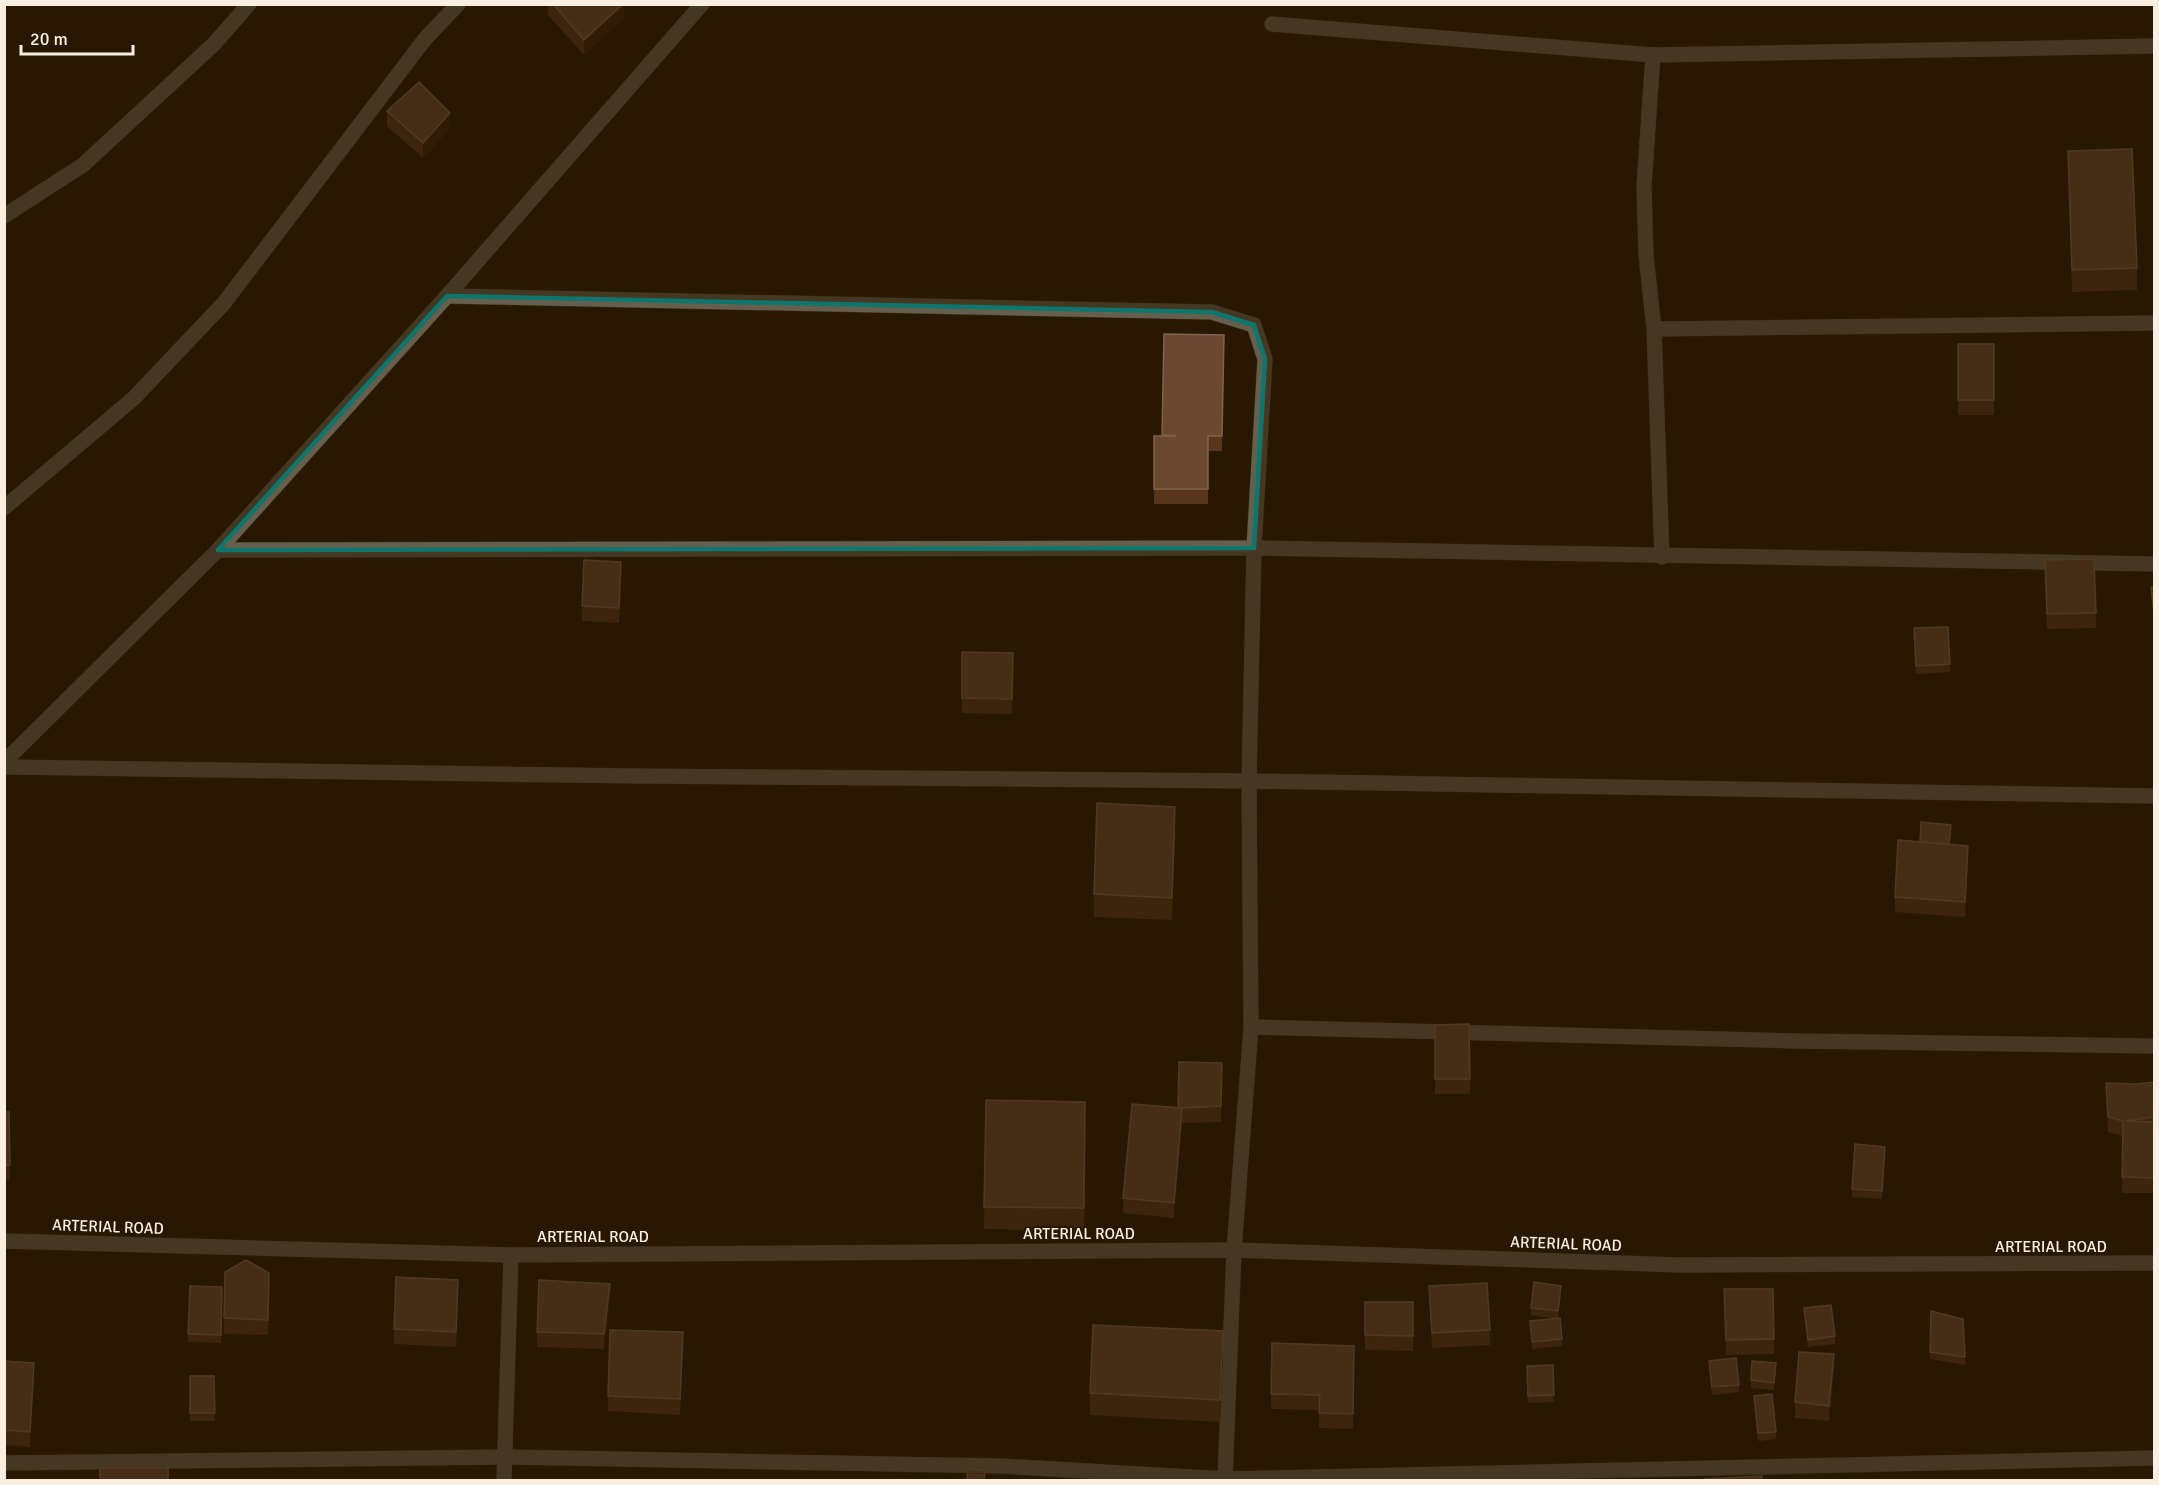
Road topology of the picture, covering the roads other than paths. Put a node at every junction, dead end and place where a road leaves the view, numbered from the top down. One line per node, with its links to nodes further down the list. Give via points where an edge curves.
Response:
1 (249, 4): 7 (street, via 214,44 83,165)
2 (458, 4): 11 (street, via 425,39 224,303 134,398)
3 (702, 4): 8 (street)
4 (1272, 24): 6 (street)
5 (2154, 46): 6 (street)
6 (1653, 55): 10 (street, via 1644,186)
7 (4, 216)
8 (447, 296): 12 (street, via 1212,312 1244,321 1254,325 1265,359); 13 (street)
9 (2154, 323): 10 (street)
10 (1654, 329): 14 (street)
11 (4, 508)
12 (1254, 548): 13 (street); 14 (street); 18 (street)
13 (218, 550): 16 (street)
14 (1662, 556): 15 (street)
15 (2154, 564)
16 (4, 762)
17 (4, 767): 18 (street)
18 (1249, 781): 19 (street); 20 (street)
19 (2154, 796)
20 (1251, 1027): 21 (street); 23 (street)
21 (2154, 1046)
22 (4, 1241): 24 (street, ARTERIAL ROAD)
23 (1234, 1250): 24 (street, ARTERIAL ROAD); 25 (street, ARTERIAL ROAD, via 1680,1265); 30 (street)
24 (511, 1255): 26 (street)
25 (2154, 1263)
26 (505, 1457): 28 (street); 29 (street); 30 (street, via 1001,1466)
27 (2154, 1458): 30 (street)
28 (4, 1463)
29 (504, 1480)
30 (1225, 1480)

